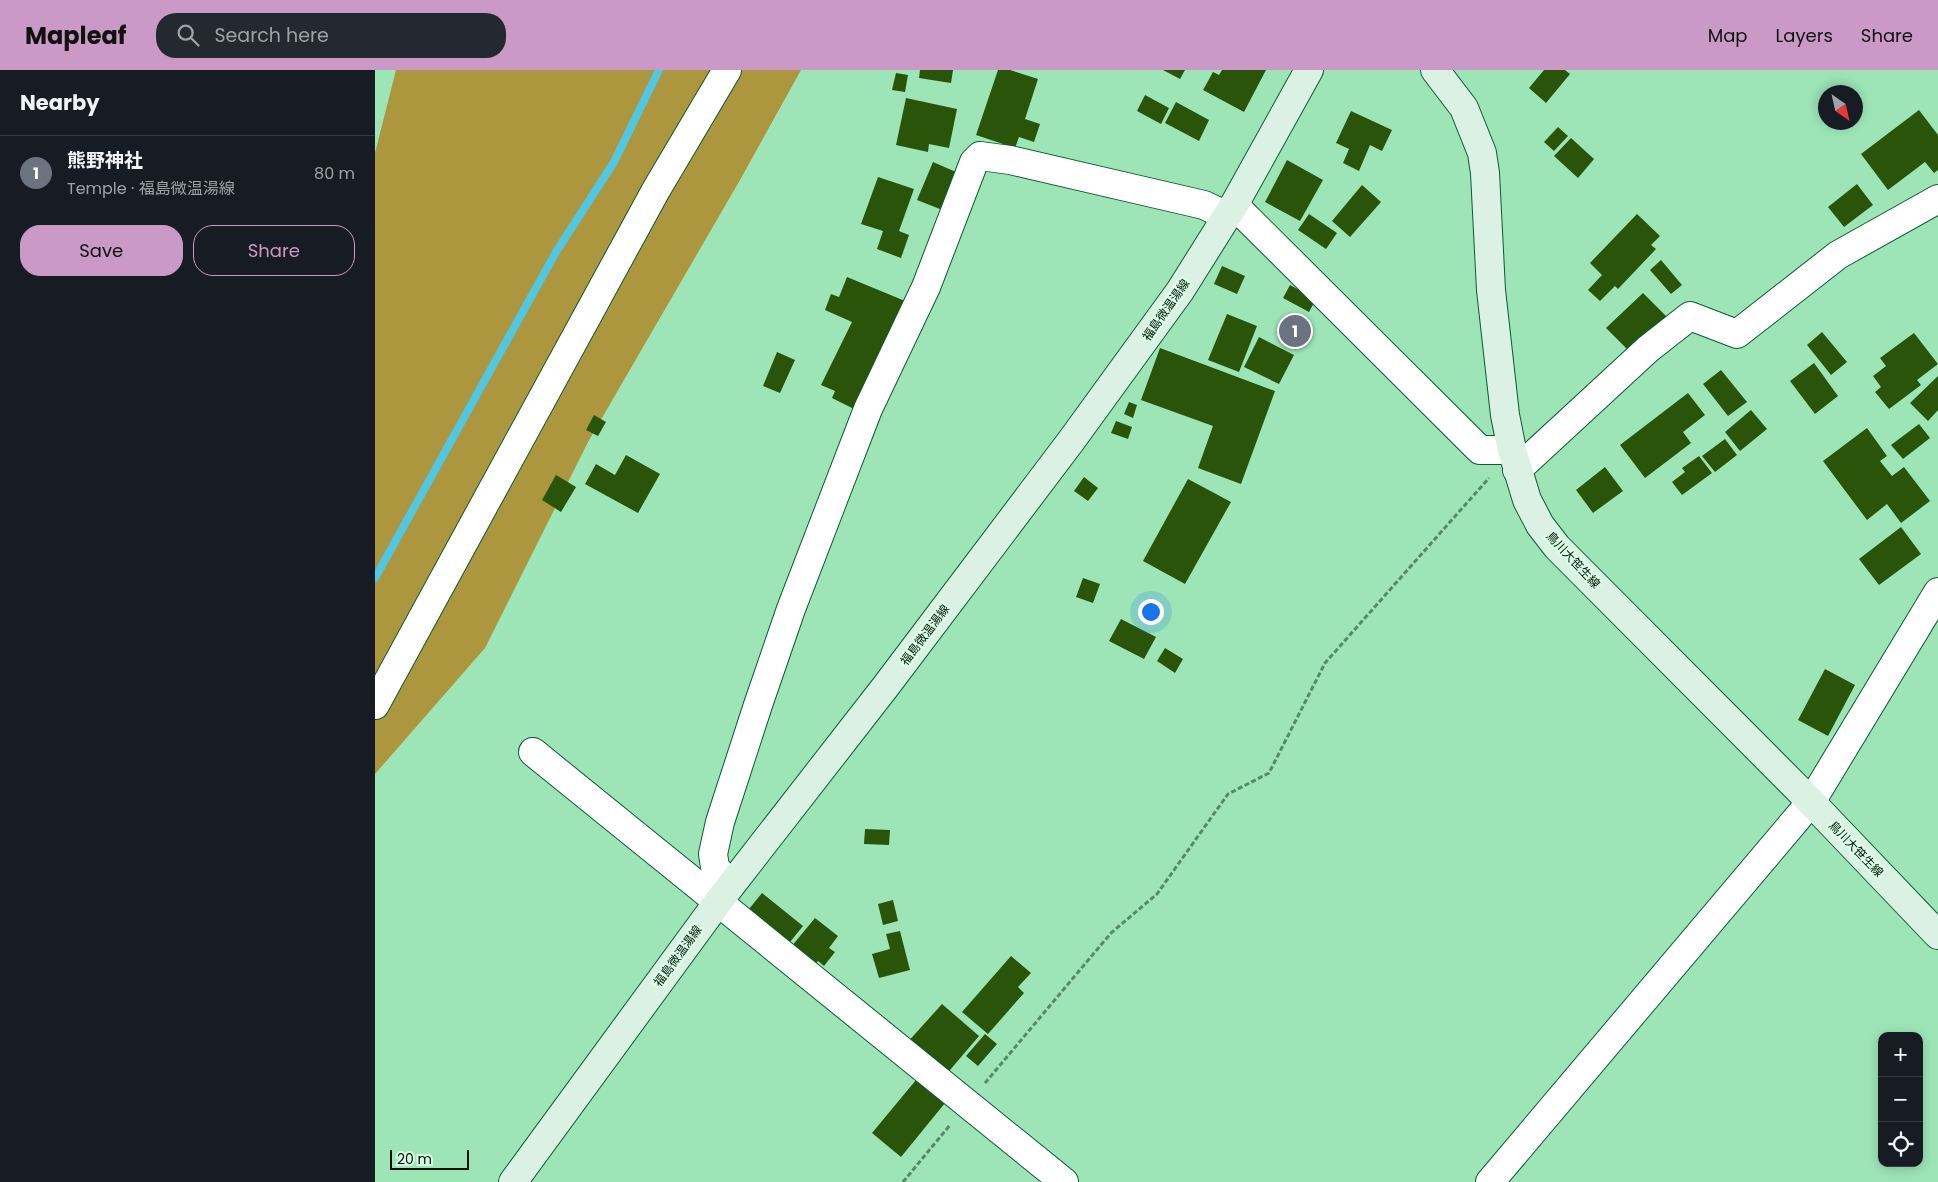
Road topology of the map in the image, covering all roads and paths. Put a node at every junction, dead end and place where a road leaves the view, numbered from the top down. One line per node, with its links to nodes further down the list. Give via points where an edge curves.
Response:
1 (727, 70): 8 (street, via 656,190)
2 (1309, 70): 5 (main road, 福島微温湯線)
3 (1435, 70): 6 (main road, 鳥川大笹生線, via 1464,108 1482,153 1491,290 1505,415)
4 (1938, 199): 6 (street, via 1839,256 1737,334 1690,316)
5 (1231, 210): 6 (street, via 1480,450); 11 (main road, 福島微温湯線, via 1180,291 1071,441); 11 (street, via 1009,160 980,156 974,162 926,287 868,409 764,688 715,841 715,867)
6 (1515, 460): 10 (main road, 鳥川大笹生線, via 1527,500 1557,547); 13 (path, via 1325,663 1269,773 1228,794 1157,894 1111,933)
7 (1938, 592): 10 (street)
8 (375, 705)
9 (533, 752): 11 (street)
10 (1811, 802): 12 (main road, 鳥川大笹生線); 17 (street)
11 (724, 894): 13 (street); 14 (main road, 福島微温湯線)
12 (1938, 935)
13 (968, 1104): 15 (path); 16 (street)
14 (513, 1182)
15 (903, 1182)
16 (1064, 1182)
17 (1490, 1182)

